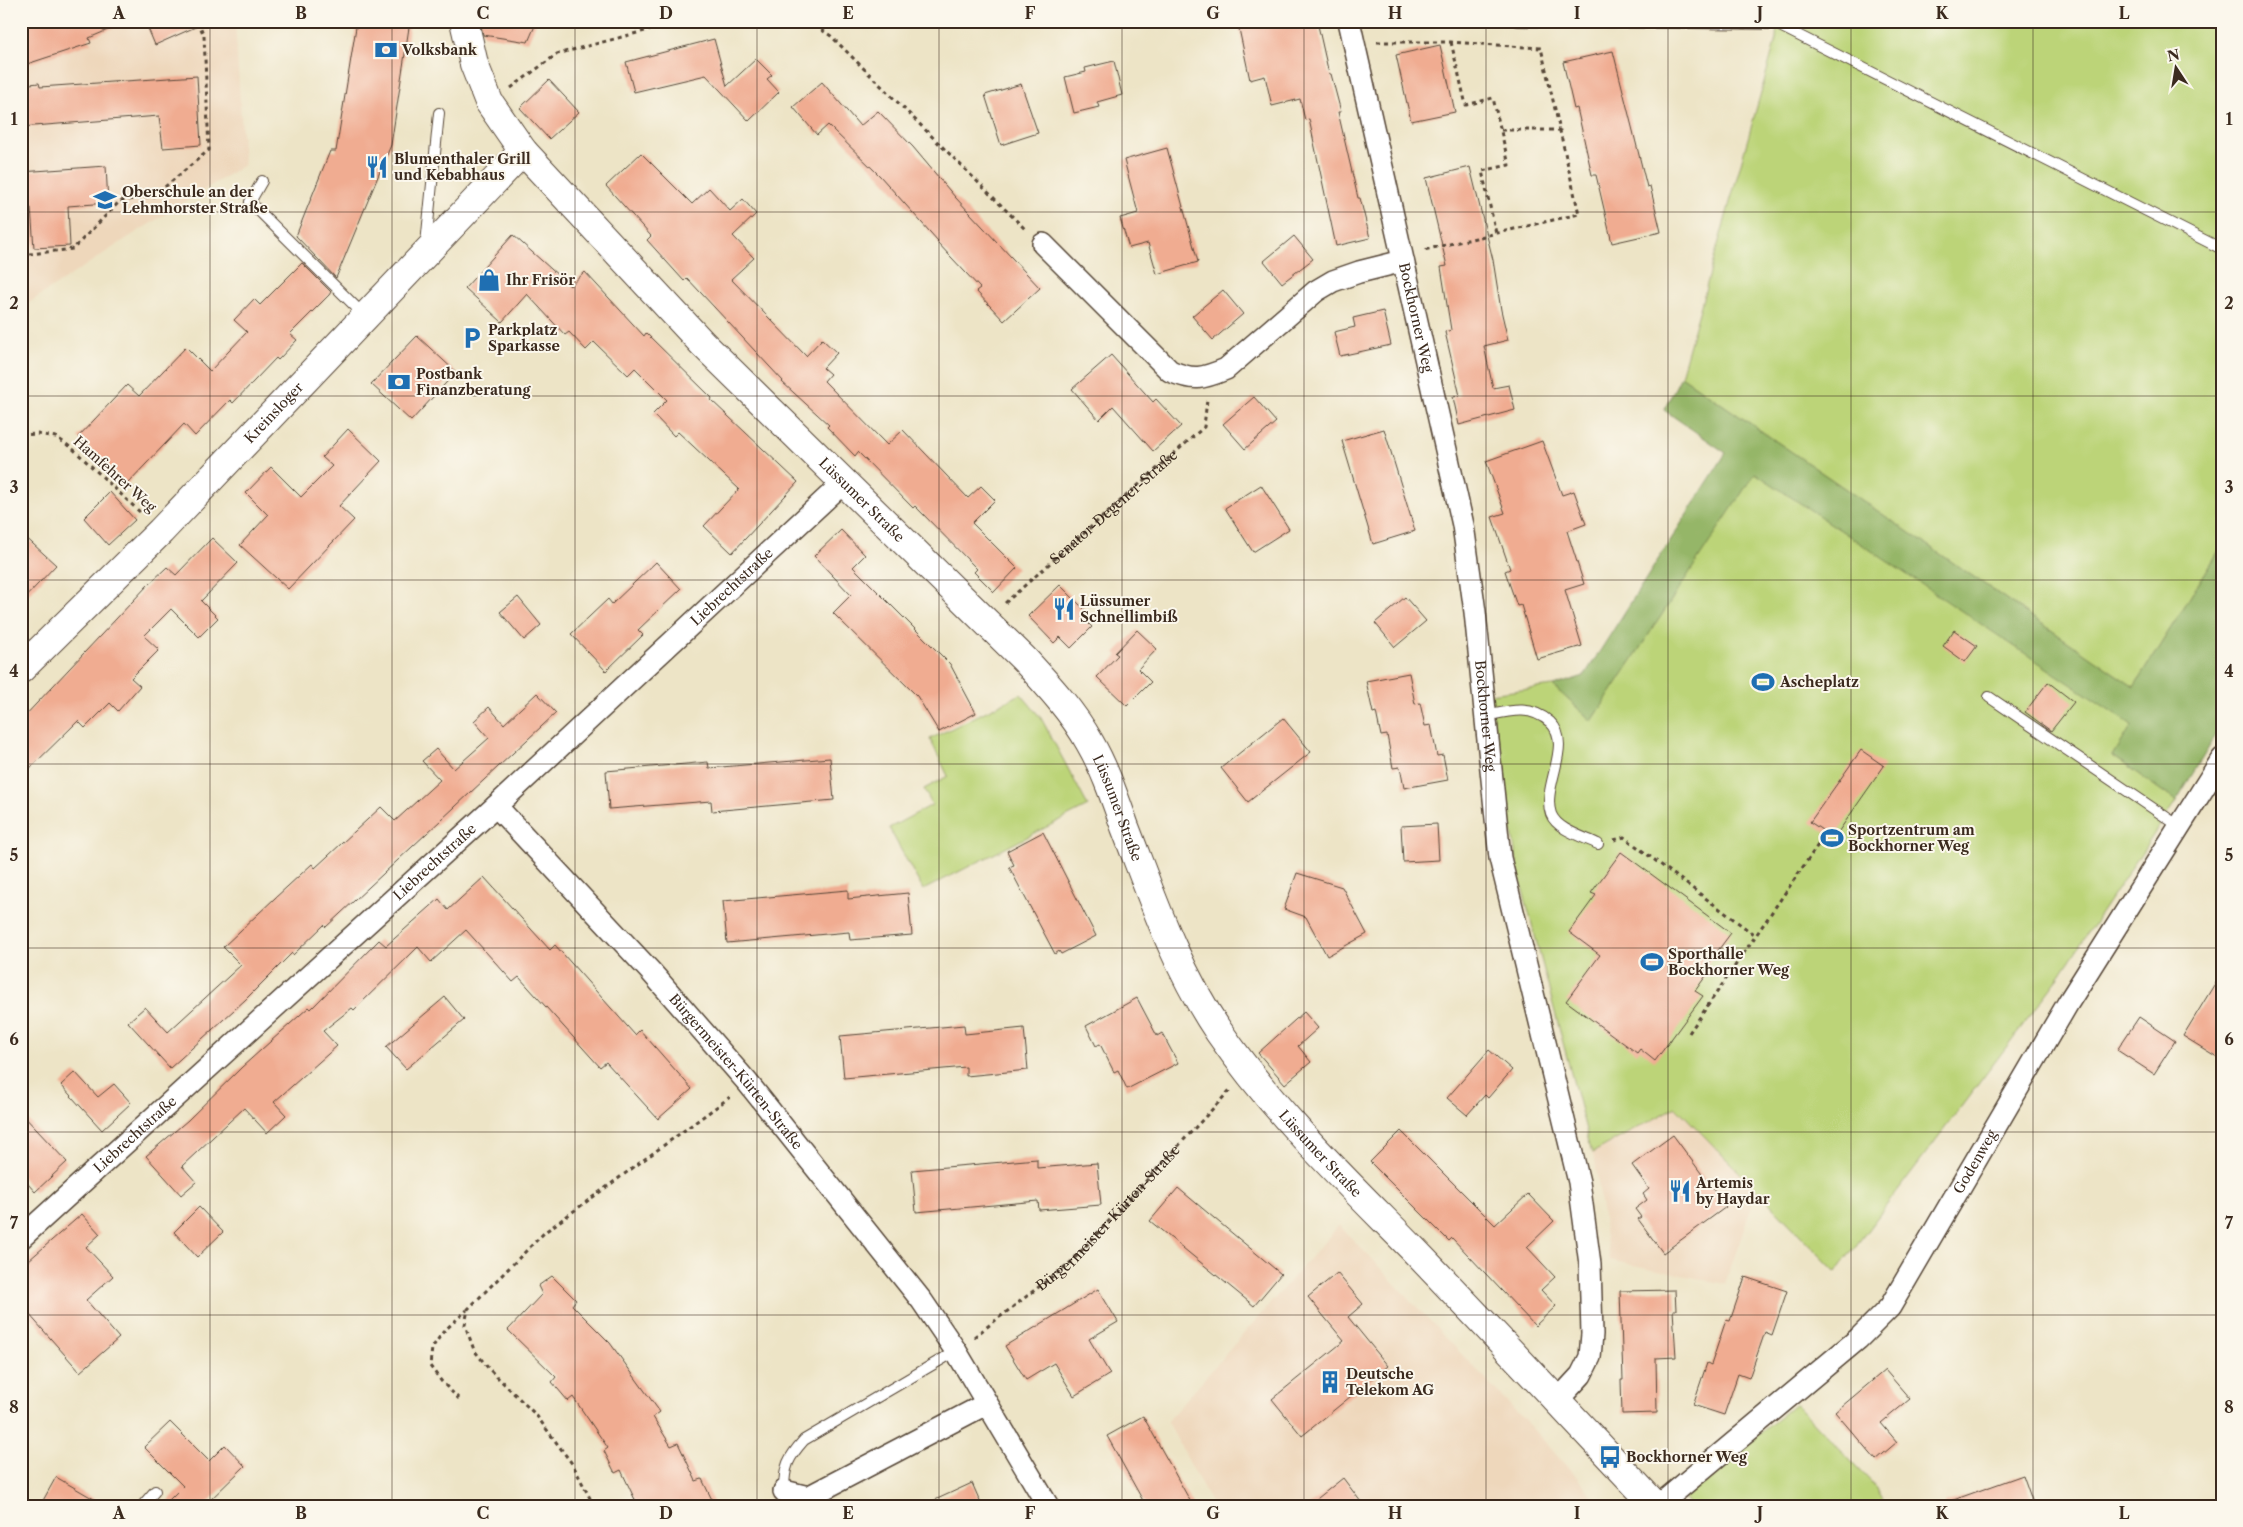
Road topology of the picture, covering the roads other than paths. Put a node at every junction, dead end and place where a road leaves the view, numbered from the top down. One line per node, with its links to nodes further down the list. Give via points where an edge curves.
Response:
1 (464, 21): 5 (main road, Lüssumer Straße, via 474,64 489,102)
2 (1518, 21): 8 (lane, via 1776,24)
3 (1351, 31): 10 (street, Bockhorner Weg)
4 (439, 113): 9 (lane)
5 (523, 151): 9 (main road, Kreinsloger); 12 (main road, Lüssumer Straße, via 703,344)
6 (262, 181): 11 (lane, via 250,202)
7 (1043, 244): 10 (street, via 1170,371 1188,378 1209,376 1226,369 1316,291 1333,281)
8 (2222, 249)
9 (425, 253): 11 (main road, Kreinsloger)
10 (1403, 258): 15 (street, Bockhorner Weg, via 1464,525)
11 (365, 316): 13 (main road, Kreinsloger, via 161,531)
12 (844, 482): 17 (street, Liebrechtstraße); 22 (main road, Lüssumer Straße, via 985,620 1058,697 1090,743 1184,974 1248,1072 1288,1120)
13 (21, 669)
14 (1990, 697): 18 (lane)
15 (1485, 716): 19 (lane, via 1533,710 1555,726 1558,752 1549,800 1551,814 1559,825); 22 (street, Bockhorner Weg, via 1500,858 1579,1182 1590,1264 1590,1357 1581,1374)
16 (2222, 758): 18 (street, Godenweg)
17 (496, 806): 20 (street, Liebrechtstraße); 21 (street, Bürgermeister-Kürten-Straße, via 652,973 748,1083 922,1301)
18 (2180, 826): 28 (street, Godenweg, via 2068,1003 1890,1307 1858,1339)
19 (1598, 844)
20 (21, 1238)
21 (956, 1351): 23 (street, Bürgermeister-Kürten-Straße); 25 (lane, via 804,1440 790,1456 784,1472)
22 (1557, 1401): 28 (main road, Lüssumer Straße)
23 (986, 1404): 25 (street, via 808,1497); 27 (street, Bürgermeister-Kürten-Straße)
24 (155, 1491): 26 (lane)
25 (784, 1491)
26 (142, 1506)
27 (1048, 1506)
28 (1657, 1506)

